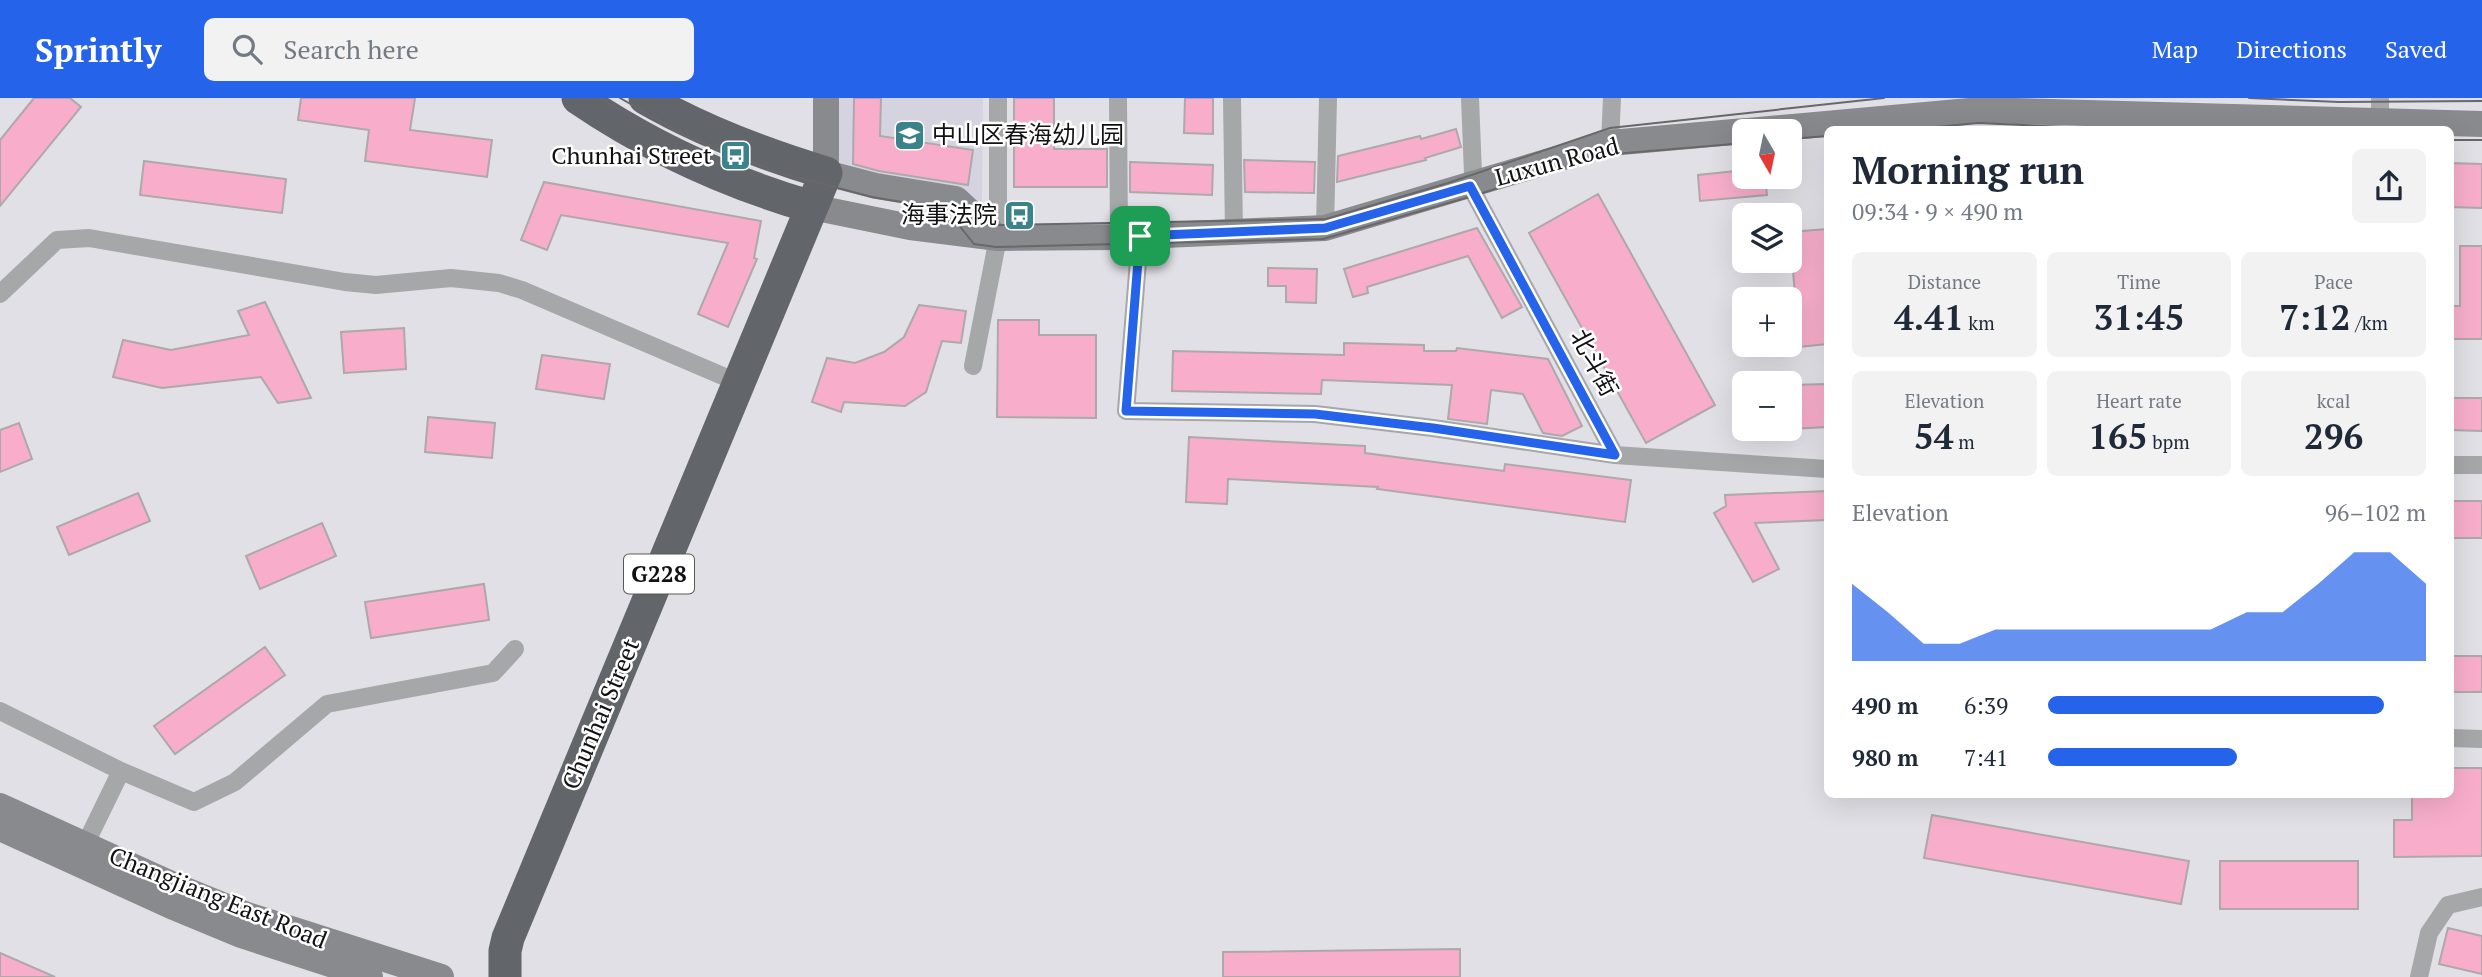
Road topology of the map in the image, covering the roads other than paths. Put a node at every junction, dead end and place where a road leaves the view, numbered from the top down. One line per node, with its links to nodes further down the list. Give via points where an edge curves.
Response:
1 (578, 98): 20 (highway, via 676,156 767,194)
2 (645, 98): 18 (highway, via 692,124)
3 (826, 98): 18 (main road, Chunhai Street)
4 (998, 98): 24 (street)
5 (1118, 98): 23 (street)
6 (1232, 98): 22 (street)
7 (1328, 98): 21 (street)
8 (1470, 98): 19 (street)
9 (1612, 98): 17 (street)
10 (1980, 104): 11 (main road, Luxun Road); 13 (main road, Luxun Road)
11 (2380, 117): 12 (main road, Luxun Road)
12 (2482, 124)
13 (1840, 126)
14 (1824, 127): 15 (main road, Luxun Road)
15 (1802, 128)
16 (1732, 132): 17 (main road, Luxun Road)
17 (1610, 143): 19 (main road, Luxun Road)
18 (826, 173): 20 (highway, Chunhai Street / G228); 24 (main road, via 956,199)
19 (1470, 186): 21 (main road, Luxun Road); 28 (street, 北斗街)
20 (812, 207): 24 (main road, Luxun Road, via 910,227); 27 (highway, Chunhai Street / G228)
21 (1325, 228): 22 (main road, Luxun Road)
22 (1234, 233): 23 (main road, Luxun Road)
23 (1129, 237): 24 (main road, Luxun Road); 28 (street, via 1126,411 1315,414)
24 (998, 238): 26 (street)
25 (0, 294): 27 (street, via 57,240 89,238 345,282 477,280 522,290)
26 (974, 366)
27 (739, 383): 43 (highway, Chunhai Street / G228, via 508,938)
28 (1615, 455): 31 (street)
29 (2454, 465): 30 (street)
30 (2482, 465)
31 (1824, 469)
32 (515, 649): 36 (street, via 493,673 327,704 235,782 194,802)
33 (0, 711): 36 (street)
34 (2454, 738): 35 (street)
35 (2482, 739)
36 (121, 771): 39 (street)
37 (0, 806): 39 (main road, Changjiang East Road)
38 (0, 828): 41 (main road, Changjiang East Road, via 241,935)
39 (85, 845): 42 (main road, Changjiang East Road, via 247,915)
40 (2482, 897): 44 (street, via 2448,905 2429,933)
41 (370, 977)
42 (441, 977)
43 (505, 977)
44 (2419, 977)

